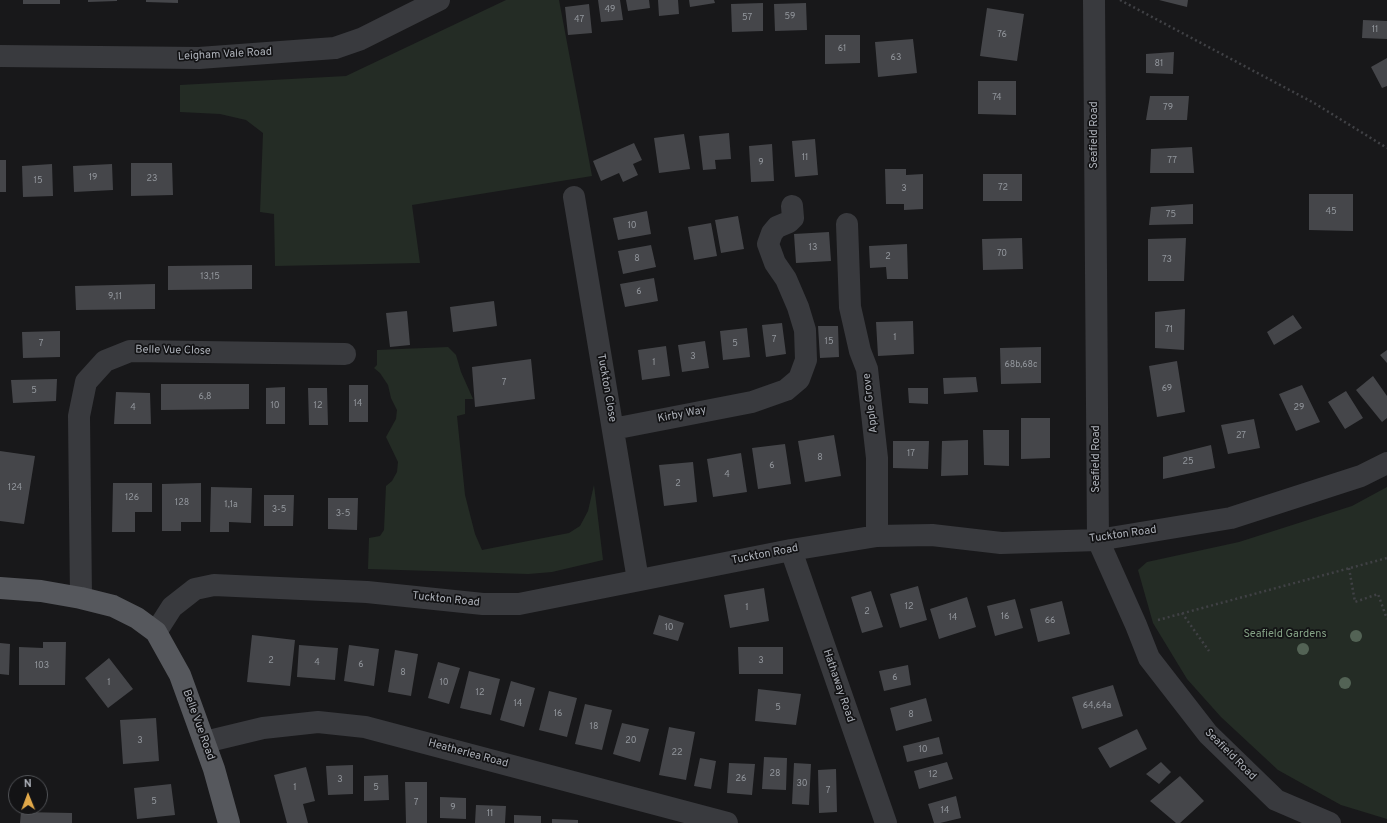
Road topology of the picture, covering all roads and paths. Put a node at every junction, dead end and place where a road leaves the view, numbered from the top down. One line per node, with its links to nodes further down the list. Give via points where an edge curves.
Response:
1 (439, 0): 4 (street, Leigham Vale Road, via 361,40 335,48 198,58)
2 (1094, 0): 13 (street, Seafield Road)
3 (1120, 0): 5 (path, via 1314,103)
4 (0, 56)
5 (1387, 148)
6 (574, 196): 10 (street, Tuckton Close)
7 (792, 206): 10 (street, Kirby Way, via 793,218 777,227 768,244 798,306 805,330 806,360 799,379 786,390 752,402)
8 (847, 224): 12 (street, Apple Grove, via 850,307 867,369 877,458)
9 (344, 354): 19 (street, Belle Vue Close, via 130,351 105,361 86,382 79,416)
10 (613, 429): 17 (street, Tuckton Close)
11 (1387, 463): 13 (street, Tuckton Road, via 1361,476 1231,518)
12 (877, 536): 13 (street, Tuckton Road, via 932,535 1001,543); 14 (street, Tuckton Road)
13 (1098, 540): 22 (street, Seafield Road)
14 (791, 550): 17 (street, Tuckton Road); 28 (street, Hathaway Road)
15 (1387, 558): 16 (path)
16 (1349, 568): 20 (path); 21 (path, via 1355,602 1378,594)
17 (638, 580): 23 (street, Tuckton Road, via 519,604 483,604 367,592 214,586 195,590 172,607)
18 (0, 588): 19 (main road, via 41,591)
19 (81, 598): 23 (main road, via 112,606 137,618)
20 (1182, 613): 22 (path); 24 (path)
21 (1387, 619)
22 (1136, 625): 29 (street, Seafield Road, via 1148,658 1208,734 1276,800)
23 (156, 632): 25 (main road, Belle Vue Road, via 180,675)
24 (1209, 651)
25 (205, 742): 26 (main road, Belle Vue Road); 27 (street, Heatherlea Road, via 262,728 318,722 366,727)
26 (229, 823)
27 (727, 823)
28 (886, 823)
29 (1330, 823)

